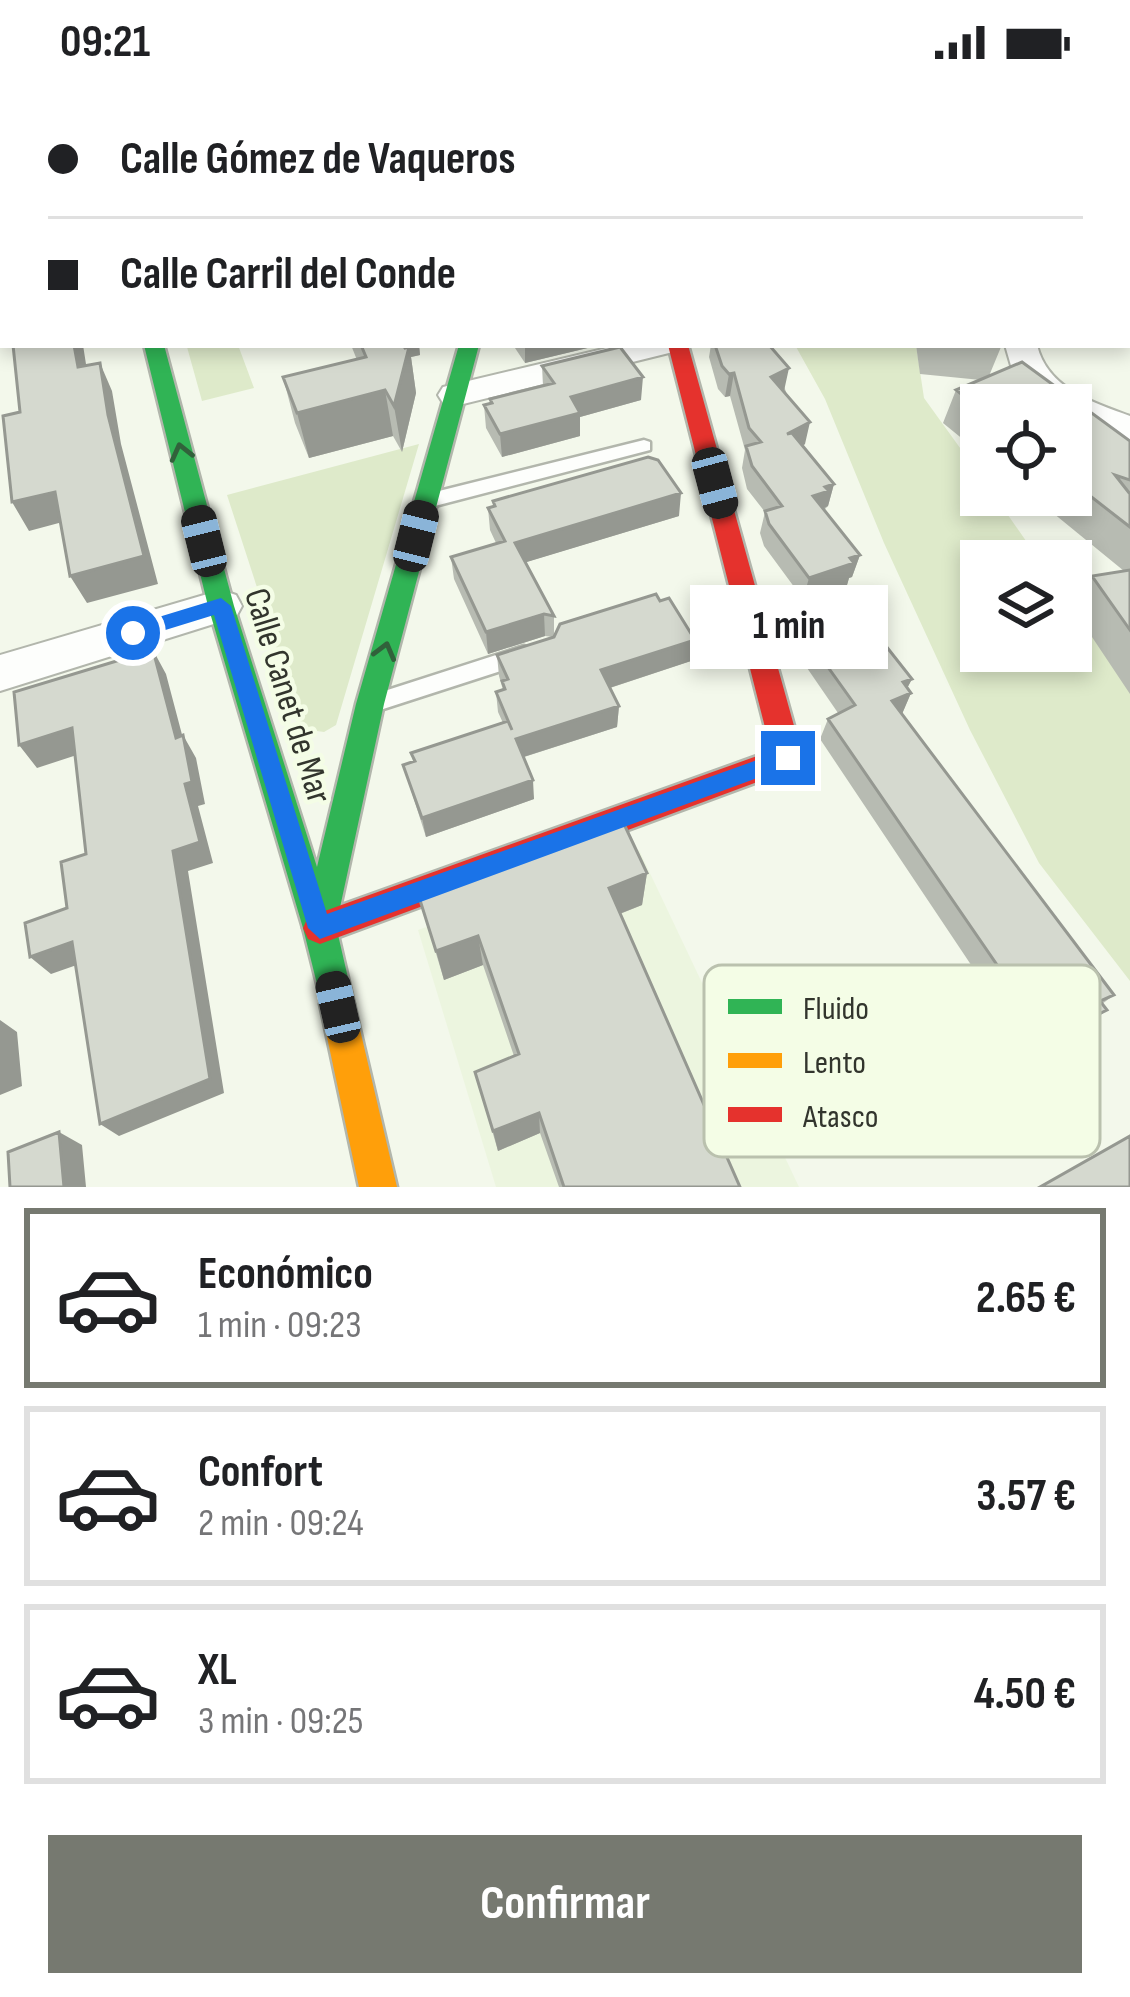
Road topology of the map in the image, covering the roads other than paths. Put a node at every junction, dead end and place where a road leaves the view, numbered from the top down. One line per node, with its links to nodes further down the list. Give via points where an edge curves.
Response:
1 (155, 348): 12 (street, Calle Canet de Mar, one-way to 1)
2 (468, 348): 7 (street)
3 (650, 348): 7 (street)
4 (679, 348): 18 (street, via 788,758)
5 (1022, 348): 6 (street, via 1026,369)
6 (1044, 384)
7 (455, 395): 11 (street)
8 (1092, 414): 9 (street)
9 (1130, 429)
10 (644, 446): 11 (lane)
11 (424, 502): 15 (street, one-way to 11)
12 (221, 606): 14 (street); 17 (street, Calle Canet de Mar)
13 (546, 648): 15 (lane)
14 (0, 673)
15 (370, 704): 16 (street)
16 (350, 790): 17 (street, via 309,807); 18 (street)
17 (278, 791): 18 (street, Calle Canet de Mar)
18 (320, 928): 19 (street, Calle Canet de Mar)
19 (378, 1187)

